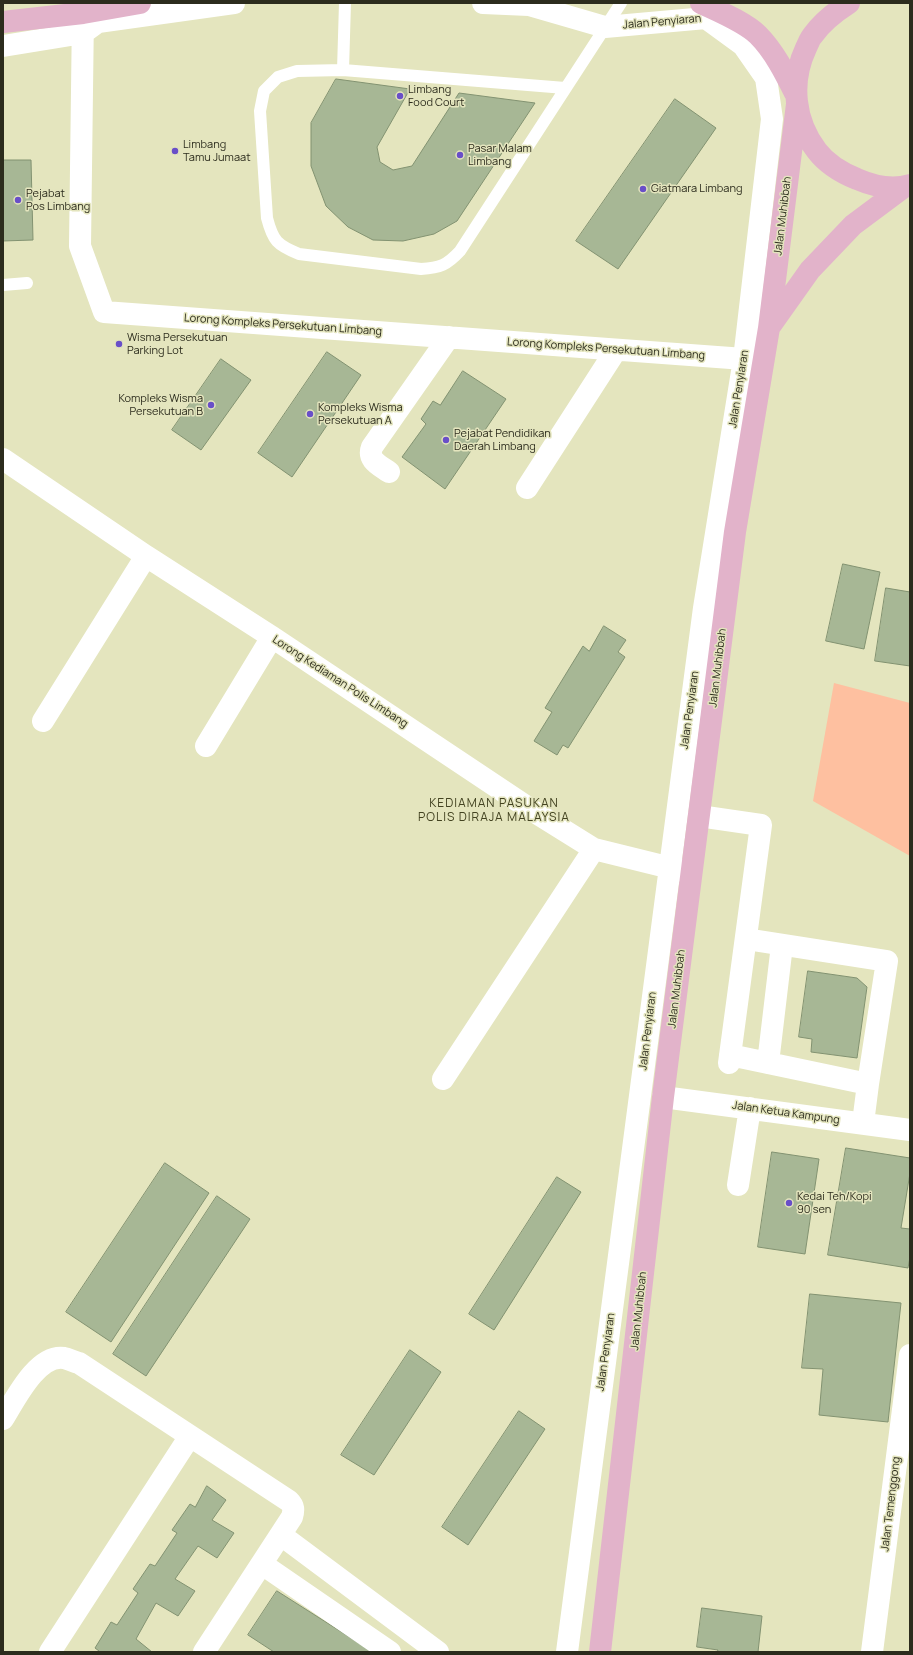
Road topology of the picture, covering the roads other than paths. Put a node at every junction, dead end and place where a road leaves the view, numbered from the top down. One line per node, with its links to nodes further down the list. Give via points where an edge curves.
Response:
1 (140, 3): 9 (main road)
2 (234, 3): 9 (street)
3 (345, 3): 12 (lane)
4 (483, 3): 10 (street, Jalan Penyiaran, via 529,5)
5 (621, 3): 10 (lane)
6 (702, 3): 14 (main road, via 758,35 776,59)
7 (849, 3): 14 (main road, Jalan Muhibbah, via 832,14 812,36 799,63)
8 (3, 22): 9 (main road)
9 (83, 23): 11 (street); 19 (street, Lorong Kompleks Persekutuan Limbang, via 80,246 104,312)
10 (605, 27): 13 (lane); 21 (street, Jalan Penyiaran, via 706,18 743,45 766,78 772,119)
11 (3, 46)
12 (343, 70): 13 (lane); 13 (lane, via 297,71 278,77 264,92 260,111 267,218 272,235 283,248 299,254 421,269 436,268 450,262 460,251)
13 (565, 88)
14 (796, 98): 15 (main road, via 802,124 818,152 842,173 872,185); 18 (main road, Jalan Muhibbah)
15 (907, 186): 18 (main road, Jalan Muhibbah, via 853,226 810,270)
16 (27, 282): 17 (lane)
17 (3, 285)
18 (769, 328): 21 (main road, Jalan Muhibbah)
19 (449, 337): 20 (street, Lorong Kompleks Persekutuan Limbang); 23 (street, via 372,447 371,458)
20 (616, 350): 21 (street, Lorong Kompleks Persekutuan Limbang); 24 (street)
21 (754, 360): 29 (main road, Jalan Muhibbah); 31 (street, Jalan Penyiaran, via 704,608)
22 (3, 459): 25 (street, Lorong Kediaman Polis Limbang)
23 (389, 472)
24 (527, 488)
25 (146, 556): 26 (street, Lorong Kediaman Polis Limbang); 27 (street)
26 (272, 637): 28 (street); 30 (street, Lorong Kediaman Polis Limbang)
27 (43, 721)
28 (206, 746)
29 (699, 816): 32 (main road, Jalan Muhibbah); 33 (street, via 761,825)
30 (594, 849): 31 (street, Lorong Kediaman Polis Limbang); 36 (street)
31 (669, 868): 32 (street, Lorong Kediaman Polis Limbang); 52 (street, Jalan Penyiaran)
32 (691, 874): 38 (main road, Jalan Muhibbah)
33 (746, 939): 34 (street); 35 (street, via 730,1059)
34 (782, 945): 35 (street); 37 (street, via 887,961)
35 (768, 1063): 37 (street)
36 (443, 1079)
37 (868, 1084): 40 (street)
38 (663, 1097): 39 (street, Jalan Ketua Kampung); 53 (main road, Jalan Muhibbah)
39 (750, 1108): 40 (street, Jalan Ketua Kampung); 42 (street)
40 (863, 1123): 41 (street, Jalan Ketua Kampung)
41 (910, 1130)
42 (738, 1185)
43 (910, 1355): 54 (street, Jalan Temenggong)
44 (3, 1419): 45 (street, via 34,1373 46,1361 63,1358 79,1363)
45 (190, 1436): 46 (street, via 293,1505 294,1511); 50 (street)
46 (281, 1535): 47 (street); 48 (street)
47 (262, 1564): 49 (street); 51 (street)
48 (433, 1650)
49 (207, 1651)
50 (50, 1652)
51 (390, 1652)
52 (567, 1652)
53 (600, 1652)
54 (872, 1652)

